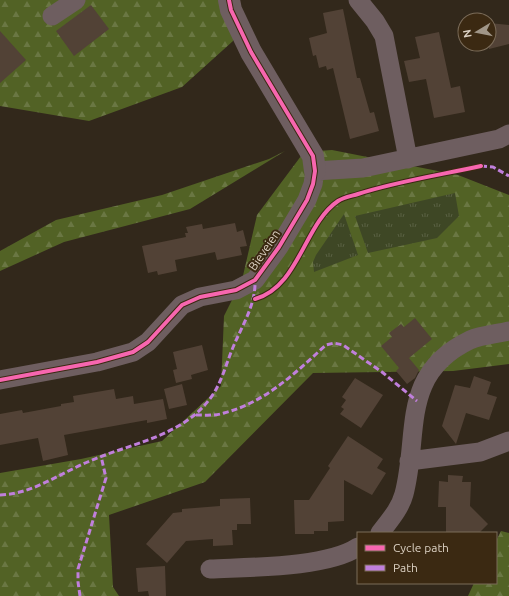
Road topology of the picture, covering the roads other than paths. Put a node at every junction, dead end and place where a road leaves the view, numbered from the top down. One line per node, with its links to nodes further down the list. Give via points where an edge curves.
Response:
1 (76, 0): 4 (street)
2 (229, 0): 7 (street, Bieveien, via 231,10 251,52 313,156)
3 (358, 0): 6 (street, via 384,36)
4 (52, 16)
5 (509, 134): 6 (street, via 499,139)
6 (408, 160): 7 (street, via 363,168)
7 (315, 171): 9 (street, Bieveien, via 307,200 279,247 255,280 236,290 200,297 182,305 148,342 133,352 97,362)
8 (509, 331): 11 (street, via 472,339 451,351 426,379 417,401)
9 (0, 380)
10 (509, 441): 11 (street, via 480,452)
11 (409, 461): 12 (street, via 404,495 394,515)
12 (381, 532)
13 (357, 548): 14 (street, via 316,562)
14 (210, 569)

